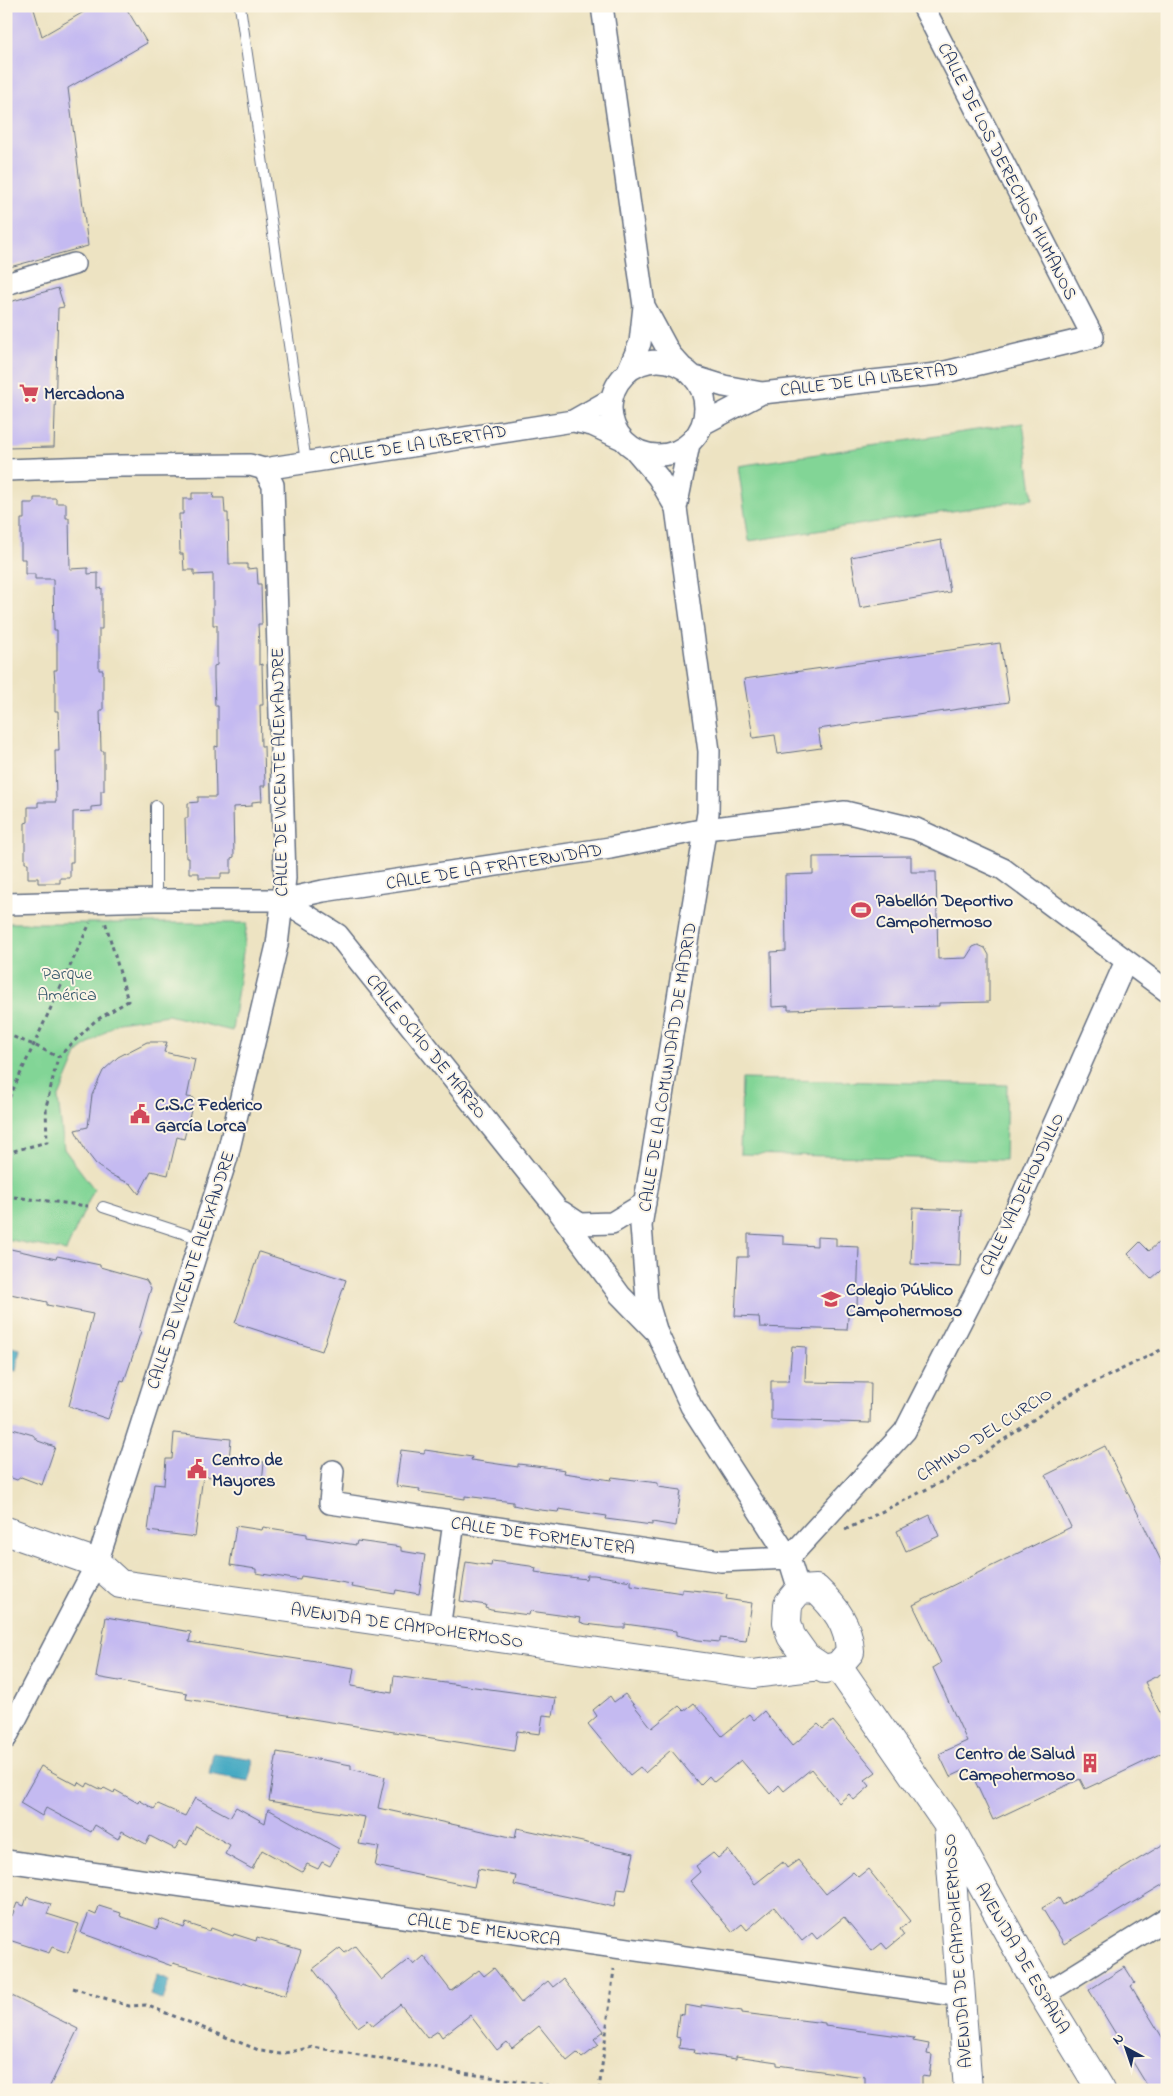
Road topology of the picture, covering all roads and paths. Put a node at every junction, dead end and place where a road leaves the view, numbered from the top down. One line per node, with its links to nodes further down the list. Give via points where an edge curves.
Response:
1 (240, 6): 16 (lane)
2 (602, 6): 6 (street)
3 (923, 6): 7 (street, CALLE DE LOS DERECHOS HUMANOS)
4 (74, 264): 5 (street)
5 (6, 284)
6 (644, 306): 8 (street, via 640,343); 9 (street, via 670,354)
7 (1093, 337): 10 (street, CALLE DE LA LIBERTAD, via 937,374)
8 (628, 371): 9 (street, via 644,363 663,361); 11 (street, via 617,384)
9 (688, 372): 10 (street, CALLE DE LA LIBERTAD, via 724,386); 13 (street, via 704,395)
10 (762, 393): 13 (street, CALLE DE LA LIBERTAD)
11 (612, 399): 12 (street, CALLE DE LA LIBERTAD); 15 (street, via 612,421)
12 (573, 421): 15 (street, CALLE DE LA LIBERTAD, via 592,425); 16 (street, CALLE DE LA LIBERTAD)
13 (703, 424): 14 (street)
14 (689, 444): 15 (street, via 670,454 654,456); 19 (street, CALLE DE LA COMUNIDAD DE MADRID)
15 (628, 445): 19 (street, CALLE DE LA COMUNIDAD DE MADRID, via 658,477)
16 (306, 462): 17 (street, CALLE DE LA LIBERTAD)
17 (264, 469): 18 (street, via 240,465); 23 (street, CALLE DE VICENTE ALEIXANDRE, via 273,485 285,878)
18 (6, 470)
19 (676, 508): 21 (street, CALLE DE LA COMUNIDAD DE MADRID, via 709,751)
20 (156, 806): 22 (lane)
21 (706, 829): 23 (street, CALLE DE LA FRATERNIDAD, via 610,848); 26 (street, via 845,812 916,829 1002,869); 34 (street, CALLE DE LA COMUNIDAD DE MADRID)
22 (156, 900): 23 (street, CALLE DE LA FRATERNIDAD); 24 (street, CALLE DE LA FRATERNIDAD)
23 (282, 900): 36 (street, CALLE OCHO DE MARZO, via 338,935); 37 (street, CALLE DE VICENTE ALEIXANDRE, via 277,945 229,1148)
24 (100, 902): 25 (street, CALLE DE LA FRATERNIDAD); 29 (path); 30 (path, via 128,1000 95,1021)
25 (6, 904)
26 (1126, 961): 27 (street); 44 (street, CALLE VALDEHONDILLO, via 1005,1235 905,1431)
27 (1167, 991)
28 (6, 1034): 29 (path)
29 (34, 1045): 30 (path); 31 (path)
30 (58, 1058): 32 (path, via 46,1107 47,1142)
31 (6, 1104)
32 (6, 1153)
33 (6, 1196): 35 (path)
34 (645, 1203): 36 (street, CALLE OCHO DE MARZO, via 612,1223 580,1224); 38 (street, CALLE DE LA COMUNIDAD DE MADRID, via 641,1226 647,1300)
35 (103, 1207): 37 (lane)
36 (557, 1209): 38 (street, CALLE OCHO DE MARZO, via 620,1295)
37 (201, 1239): 45 (street, CALLE DE VICENTE ALEIXANDRE)
38 (657, 1333): 44 (street, CALLE DE LA COMUNIDAD DE MADRID, via 691,1406)
39 (1167, 1347): 43 (path, CAMINO DEL CURCIO, via 1069,1395 947,1479)
40 (333, 1471): 41 (street, CALLE DE FORMENTERA, via 330,1504)
41 (454, 1522): 44 (street, CALLE DE FORMENTERA, via 721,1561); 47 (street)
42 (6, 1530): 45 (street, AVENIDA DE CAMPOHERMOSO)
43 (841, 1532)
44 (788, 1558): 46 (street, CALLE DE LA COMUNIDAD DE MADRID)
45 (97, 1563): 47 (street, AVENIDA DE CAMPOHERMOSO, via 120,1584); 49 (street, CALLE DE VICENTE ALEIXANDRE)
46 (799, 1590): 48 (street, via 788,1604 787,1622 791,1636 806,1657); 48 (street, via 816,1589 830,1602 849,1636 850,1652)
47 (439, 1629): 48 (street, AVENIDA DE CAMPOHERMOSO, via 753,1674)
48 (829, 1666): 50 (street, AVENIDA DE CAMPOHERMOSO)
49 (6, 1738)
50 (948, 1825): 55 (street, AVENIDA DE ESPAÑA); 56 (street, AVENIDA DE CAMPOHERMOSO)
51 (6, 1861): 53 (street, CALLE DE MENORCA)
52 (1167, 1918): 55 (street)
53 (616, 1947): 56 (street, CALLE DE MENORCA); 58 (path)
54 (73, 1988): 57 (path, via 129,2006 146,2005 261,2051 280,2054 313,2047)
55 (1043, 1995): 60 (street, AVENIDA DE ESPAÑA)
56 (962, 1996): 59 (street, AVENIDA DE CAMPOHERMOSO)
57 (580, 2090)
58 (599, 2090)
59 (968, 2090)
60 (1101, 2090)

